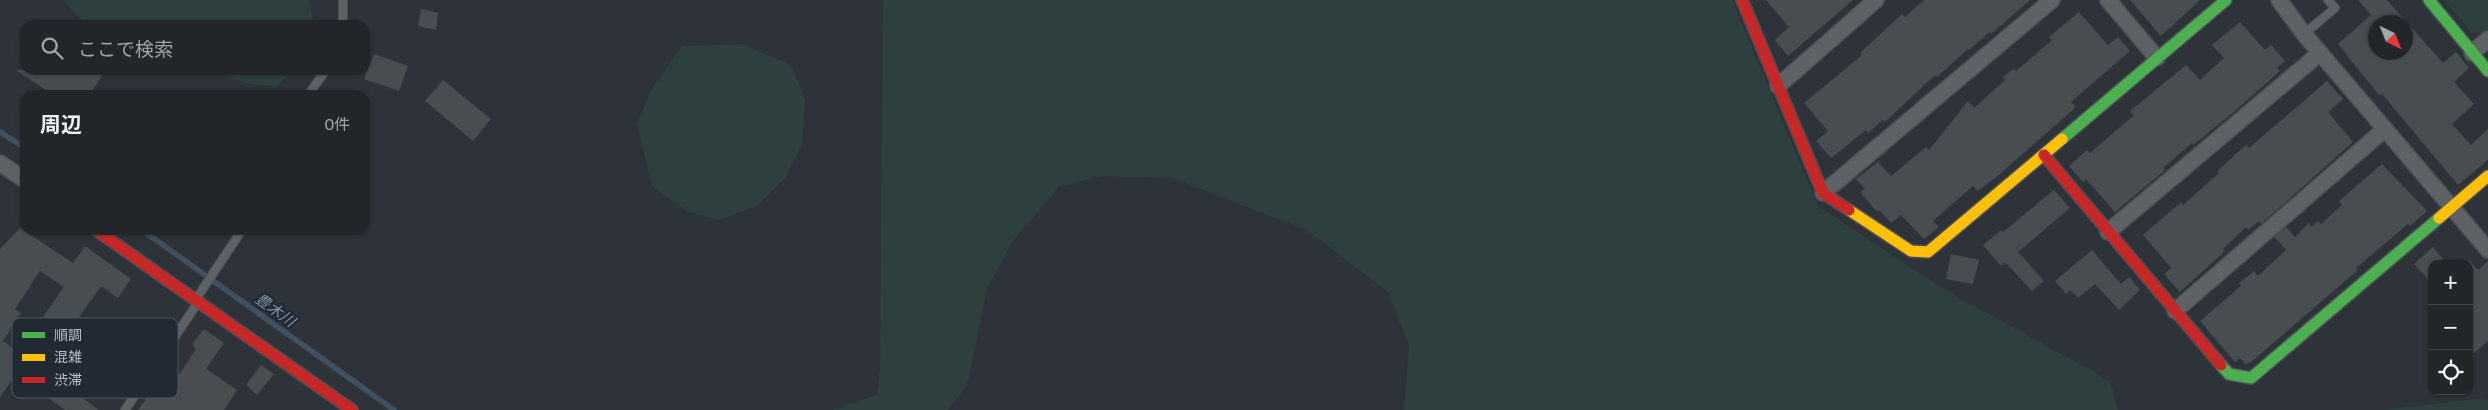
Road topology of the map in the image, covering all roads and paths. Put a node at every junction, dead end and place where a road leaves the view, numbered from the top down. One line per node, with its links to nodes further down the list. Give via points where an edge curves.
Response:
1 (343, 0): 10 (lane)
2 (1742, 0): 18 (street)
3 (1876, 0): 18 (street)
4 (2052, 0): 25 (street)
5 (2108, 0): 15 (street)
6 (2226, 0): 15 (street)
7 (2279, 0): 11 (street)
8 (2328, 0): 11 (lane, via 2335,8)
9 (2429, 0): 14 (street)
10 (343, 20)
11 (2304, 34): 13 (street)
12 (2488, 39): 14 (street)
13 (2320, 53): 20 (street); 27 (street)
14 (2472, 53): 16 (street)
15 (2157, 58): 21 (street)
16 (2488, 71)
17 (322, 75): 19 (lane)
18 (1778, 86): 25 (street)
19 (312, 90)
20 (2385, 129): 26 (street); 32 (street)
21 (2044, 155): 25 (street, via 1928,252 1911,251); 27 (street)
22 (0, 163): 24 (street)
23 (2488, 176): 26 (street)
24 (20, 177)
25 (1823, 193)
26 (2452, 207): 30 (street); 32 (street, via 2251,378 2229,374)
27 (2108, 232): 32 (street)
28 (104, 235): 31 (street)
29 (239, 235): 31 (lane)
30 (2488, 250)
31 (199, 297): 33 (lane); 36 (street)
32 (2175, 311)
33 (178, 329)
34 (133, 398): 35 (lane)
35 (125, 410)
36 (352, 410)

